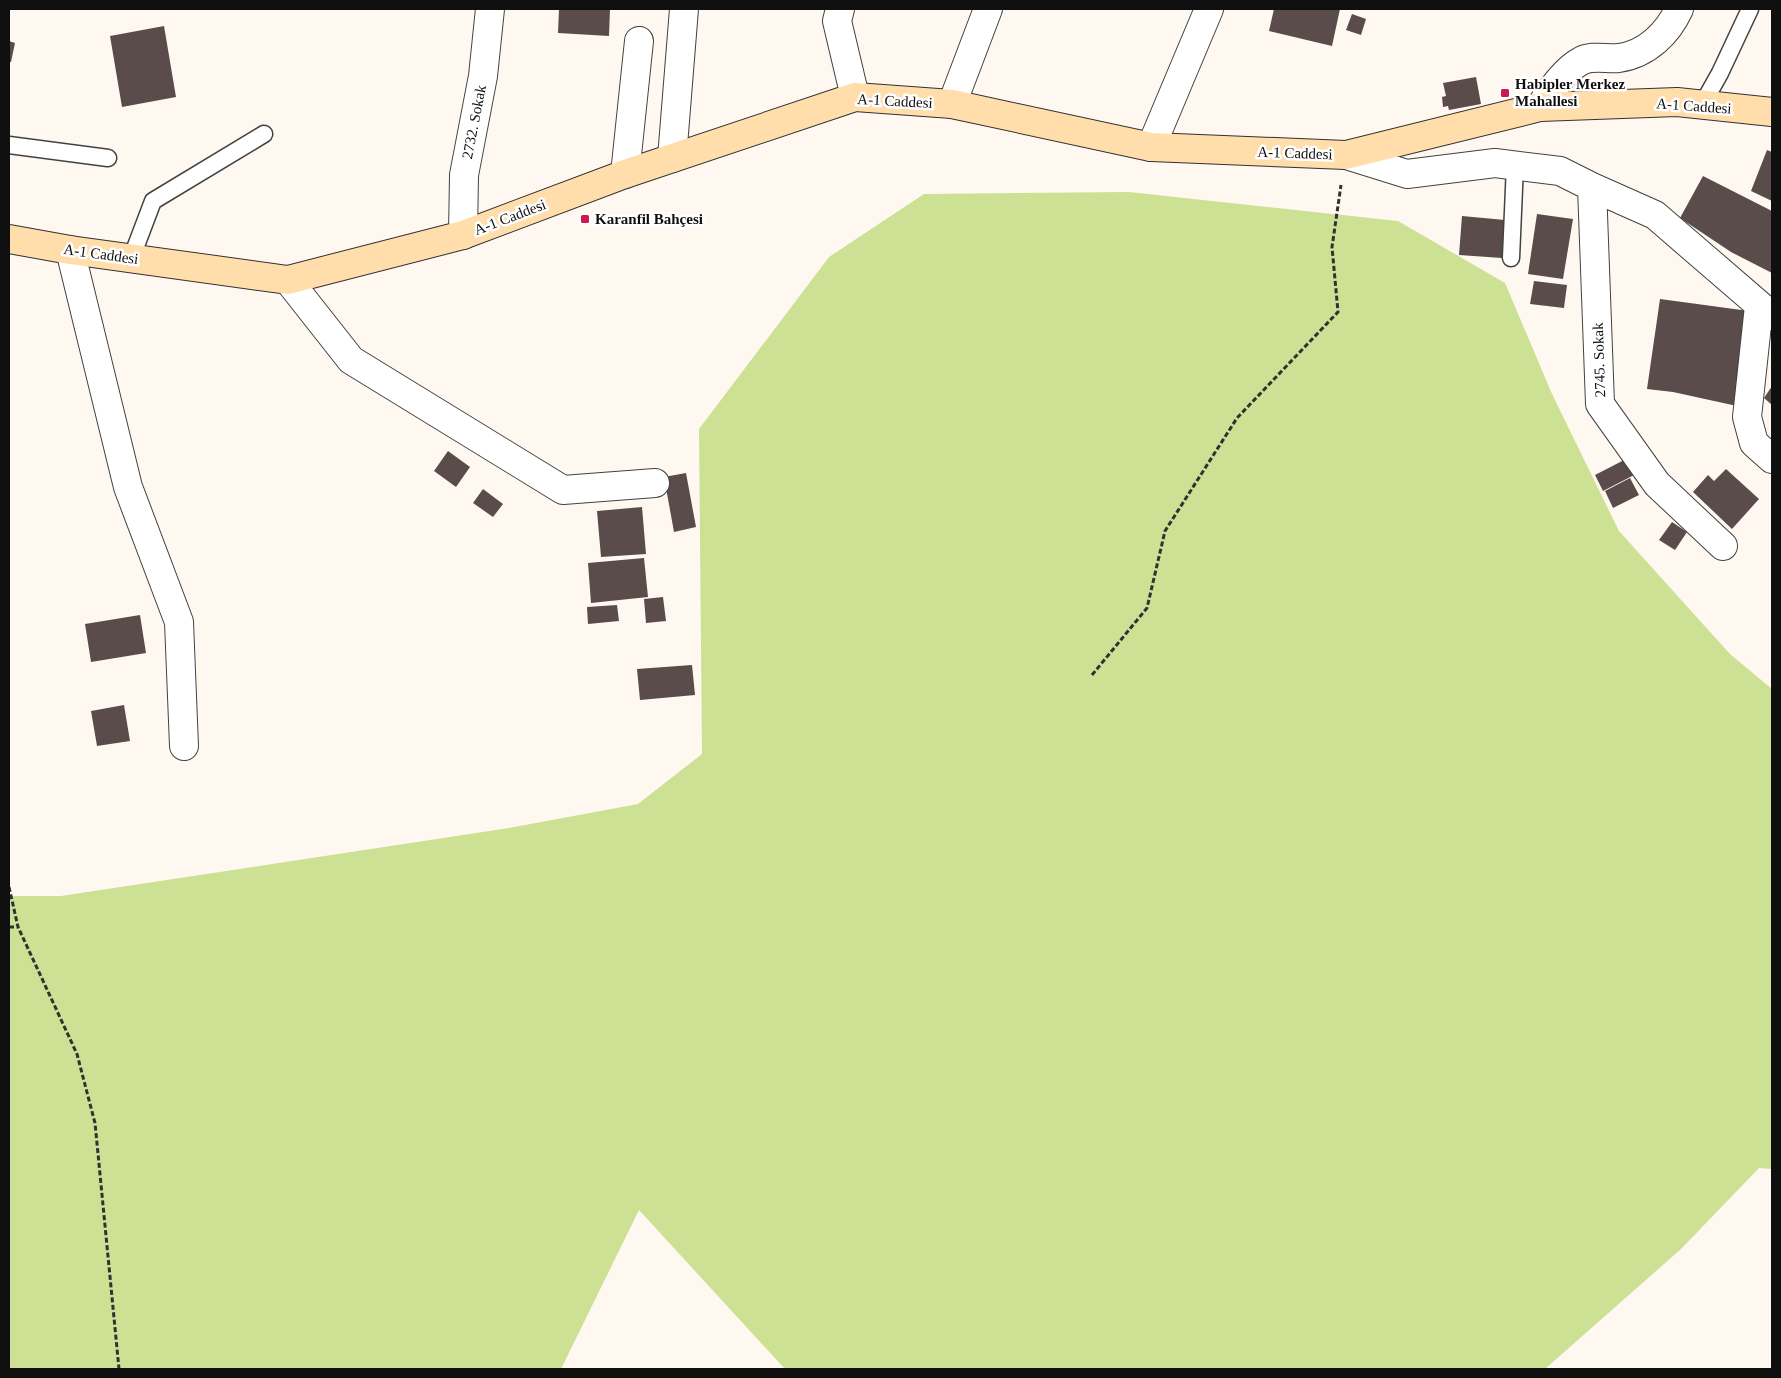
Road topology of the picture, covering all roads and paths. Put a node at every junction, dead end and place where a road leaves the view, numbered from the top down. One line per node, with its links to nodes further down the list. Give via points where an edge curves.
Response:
1 (490, 9): 23 (street, 2732. Sokak, via 483,76 464,175)
2 (684, 9): 19 (street)
3 (840, 9): 9 (street, via 838,21)
4 (988, 9): 10 (street)
5 (1209, 9): 16 (street)
6 (1679, 9): 12 (street, via 1662,37 1641,50 1620,58 1582,60 1555,85)
7 (1750, 9): 11 (lane)
8 (639, 41): 21 (street)
9 (855, 97): 10 (main road, A-1 Caddesi); 19 (main road, A-1 Caddesi)
10 (952, 104): 16 (main road, A-1 Caddesi)
11 (1702, 105): 12 (main road, A-1 Caddesi, via 1677,102); 13 (main road, A-1 Caddesi)
12 (1540, 107): 17 (main road, A-1 Caddesi)
13 (1772, 112)
14 (264, 134): 27 (lane, via 153,201)
15 (9, 145): 18 (lane)
16 (1151, 147): 17 (main road, A-1 Caddesi)
17 (1346, 155): 20 (street, via 1407,174 1495,163); 33 (path, via 1332,247 1338,312 1237,418 1165,531 1147,608)
18 (108, 158)
19 (672, 158): 21 (main road, A-1 Caddesi)
20 (1515, 165): 22 (street, via 1560,171); 26 (lane)
21 (625, 174): 23 (main road, A-1 Caddesi)
22 (1592, 187): 29 (street, via 1655,215); 32 (street, 2745. Sokak, via 1600,404 1657,484)
23 (463, 235): 28 (main road, A-1 Caddesi)
24 (9, 239): 25 (main road, A-1 Caddesi)
25 (70, 250): 27 (main road, A-1 Caddesi); 34 (street, via 128,487 179,622)
26 (1512, 258)
27 (131, 259): 28 (main road, A-1 Caddesi)
28 (288, 280): 31 (street, via 351,360 563,490)
29 (1766, 311): 30 (street, via 1747,417 1754,443)
30 (1772, 459)
31 (655, 483)
32 (1723, 546)
33 (1092, 675)
34 (184, 746)
35 (9, 887): 37 (path)
36 (9, 927): 37 (path)
37 (18, 927): 38 (path, via 77,1054 95,1123)
38 (120, 1369)

